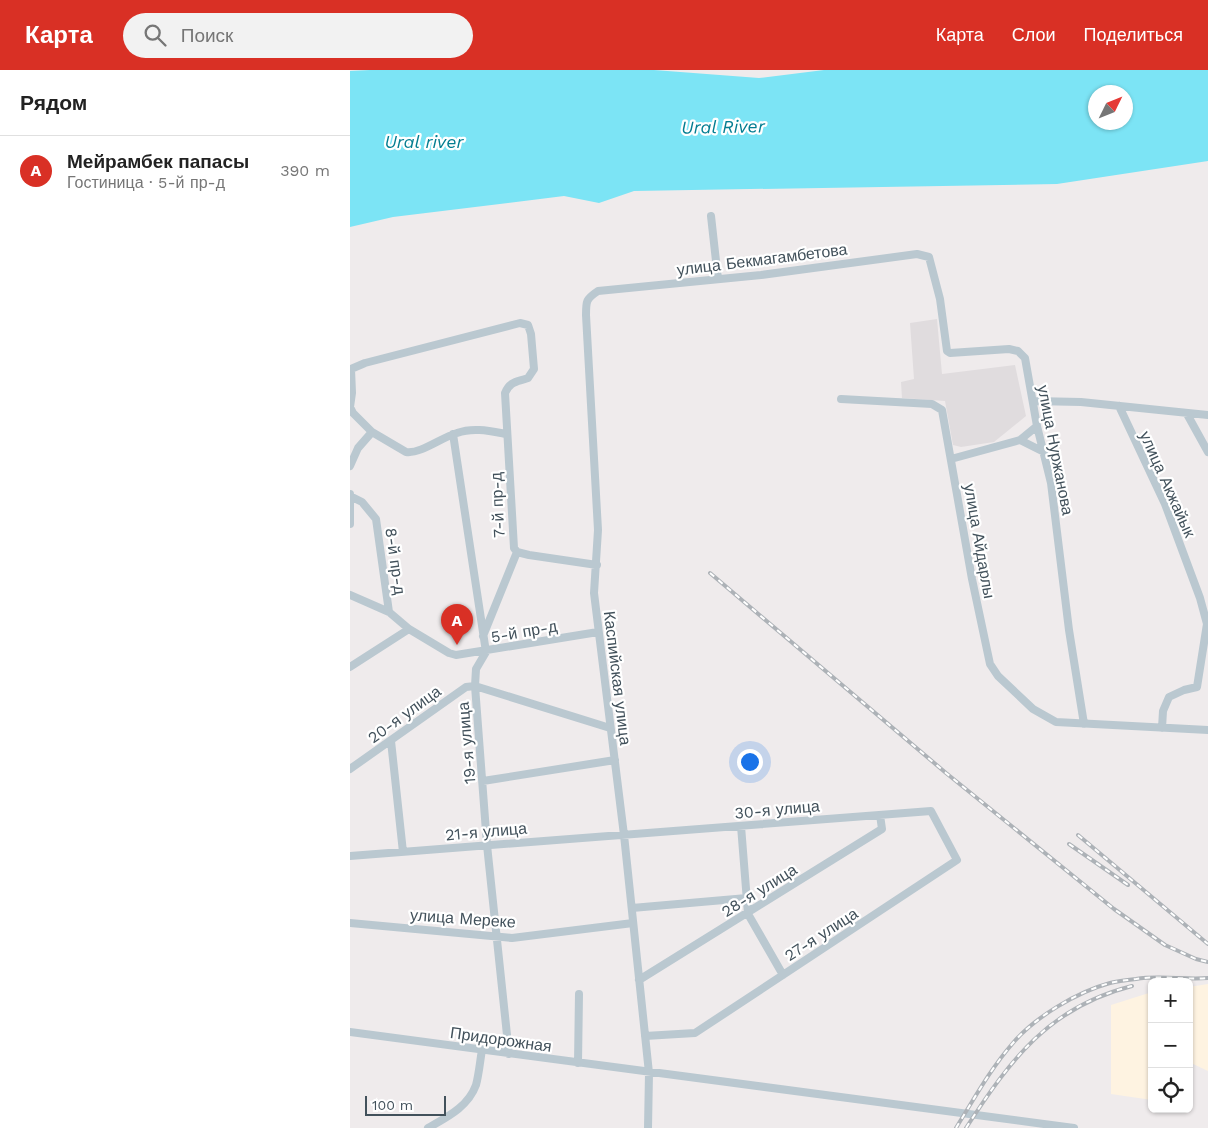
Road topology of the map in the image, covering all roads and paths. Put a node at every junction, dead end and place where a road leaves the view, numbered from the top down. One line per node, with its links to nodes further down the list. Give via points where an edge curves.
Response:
1 (710, 216): 3 (street)
2 (929, 257): 3 (street, улица Бекмагамбетова, via 917,254); 6 (street, улица Нуржанова, via 940,299 947,351 1018,351 1025,358)
3 (718, 279): 4 (street, улица Бекмагамбетова)
4 (598, 291): 22 (street, Каспийская улица, via 586,302)
5 (842, 399): 17 (street, улица Айдарлы, via 932,404 942,410)
6 (1033, 401): 7 (street, улица Акжайык); 10 (street, улица Нуржанова)
7 (1119, 406): 8 (street, улица Акжайык); 33 (street, улица Акжайык, via 1165,504 1207,624 1197,687 1169,697 1163,711)
8 (1187, 414): 9 (street, улица Акжайык); 16 (street)
9 (1208, 415)
10 (1037, 426): 14 (street); 15 (street, улица Нуржанова)
11 (372, 432): 12 (street, via 406,452); 13 (street, via 350,407 351,369 525,323 530,328 534,369 528,378 508,386 505,393); 18 (street, via 358,448)
12 (452, 434): 13 (street, via 472,430); 27 (street)
13 (506, 434): 21 (street, 7-й пр-д, via 512,539)
14 (1020, 440): 15 (street); 17 (street)
15 (1044, 452): 31 (street, улица Нуржанова)
16 (1208, 452)
17 (951, 459): 31 (street, улица Айдарлы, via 990,664 998,676 1033,709 1056,722)
18 (350, 466)
19 (350, 495): 20 (street); 24 (street, 8-й пр-д, via 362,502 376,518)
20 (350, 524)
21 (517, 552): 22 (street, 7-й пр-д); 27 (street)
22 (597, 565): 26 (street, Каспийская улица, via 594,594)
23 (350, 594): 24 (street, 5-й пр-д)
24 (389, 612): 25 (street, 5-й пр-д)
25 (409, 629): 28 (street, 5-й пр-д, via 449,653); 29 (street)
26 (598, 632): 28 (street, 5-й пр-д); 32 (street, Каспийская улица)
27 (482, 637): 28 (street)
28 (486, 652): 30 (street, 19-я улица, via 476,669)
29 (350, 667)
30 (475, 686): 32 (street); 35 (street, 20-я улица, via 466,687); 38 (street, 19-я улица)
31 (1084, 724): 33 (street, улица Айдарлы)
32 (610, 728): 36 (street, Каспийская улица)
33 (1162, 728): 34 (street, улица Айдарлы)
34 (1208, 730)
35 (391, 741): 37 (street, 20-я улица); 44 (street)
36 (615, 760): 38 (street); 42 (street, Каспийская улица)
37 (350, 769)
38 (484, 780): 43 (street, 19-я улица)
39 (931, 811): 40 (street, 30-я улица); 52 (street, 27-я улица, via 957,860)
40 (880, 815): 41 (street, 30-я улица); 48 (street, 28-я улица, via 882,829)
41 (741, 826): 42 (street, 30-я улица); 46 (street)
42 (624, 835): 43 (street, 21-я улица); 47 (street, Каспийская улица)
43 (487, 845): 44 (street, 21-я улица); 51 (street, 19-я улица)
44 (403, 852): 45 (street, 21-я улица)
45 (350, 856)
46 (747, 898): 47 (street); 48 (street)
47 (632, 908): 50 (street, Каспийская улица)
48 (748, 914): 52 (street); 53 (street, 28-я улица)
49 (350, 923): 51 (street, улица Мереке)
50 (633, 923): 51 (street, улица Мереке, via 512,938); 53 (street, Каспийская улица)
51 (497, 936): 58 (street, 19-я улица)
52 (783, 975): 56 (street, 27-я улица, via 695,1033)
53 (639, 980): 56 (street, Каспийская улица)
54 (579, 994): 59 (street)
55 (350, 1032): 57 (street, Придорожная)
56 (645, 1036): 60 (street, Каспийская улица)
57 (482, 1050): 58 (street, Придорожная); 61 (street, via 476,1084 470,1097 456,1112)
58 (509, 1054): 59 (street, Придорожная)
59 (578, 1063): 60 (street, Придорожная)
60 (648, 1073): 62 (street, Каспийская улица); 63 (street, Придорожная)
61 (428, 1128)
62 (648, 1128)
63 (1074, 1128)

